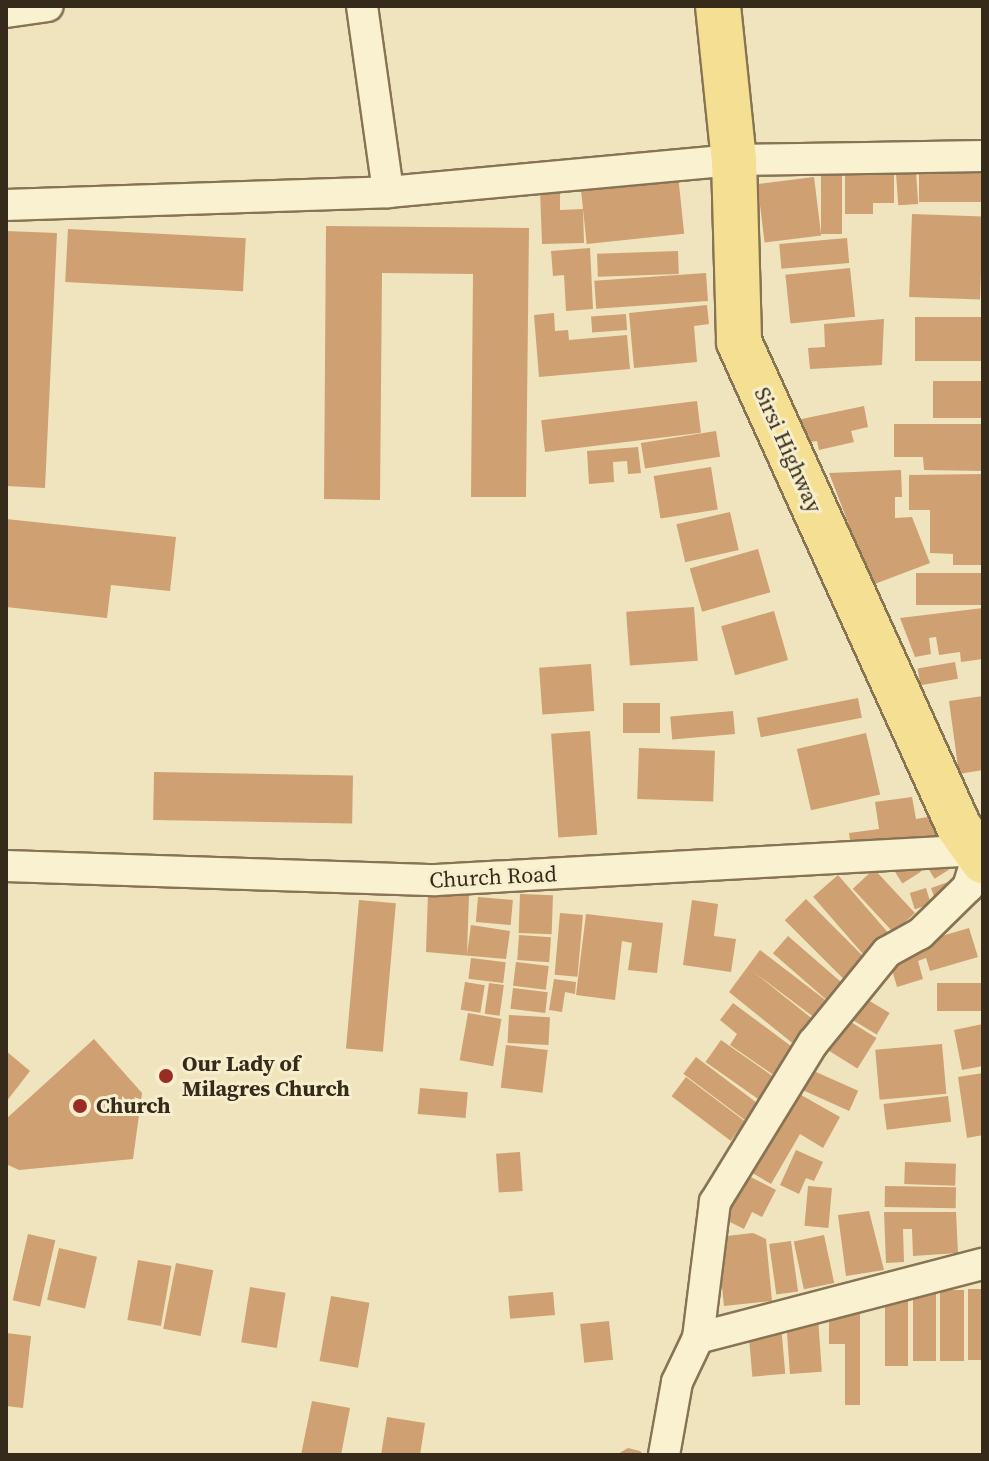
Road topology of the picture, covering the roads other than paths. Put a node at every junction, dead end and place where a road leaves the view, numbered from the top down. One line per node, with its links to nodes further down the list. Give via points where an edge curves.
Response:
1 (48, 6): 4 (street)
2 (362, 6): 7 (street)
3 (718, 6): 6 (main road, Sirsi Highway)
4 (6, 12)
5 (983, 156): 6 (street)
6 (734, 160): 7 (street); 9 (main road, Sirsi Highway, via 739,342 959,827)
7 (388, 192): 8 (street)
8 (8, 199)
9 (982, 850): 10 (street, Church Road, via 436,880); 12 (street, via 968,887 920,934 887,952 813,1043 715,1202)
10 (6, 866)
11 (983, 1264): 12 (street)
12 (698, 1338): 13 (street, via 677,1382)
13 (664, 1455)

